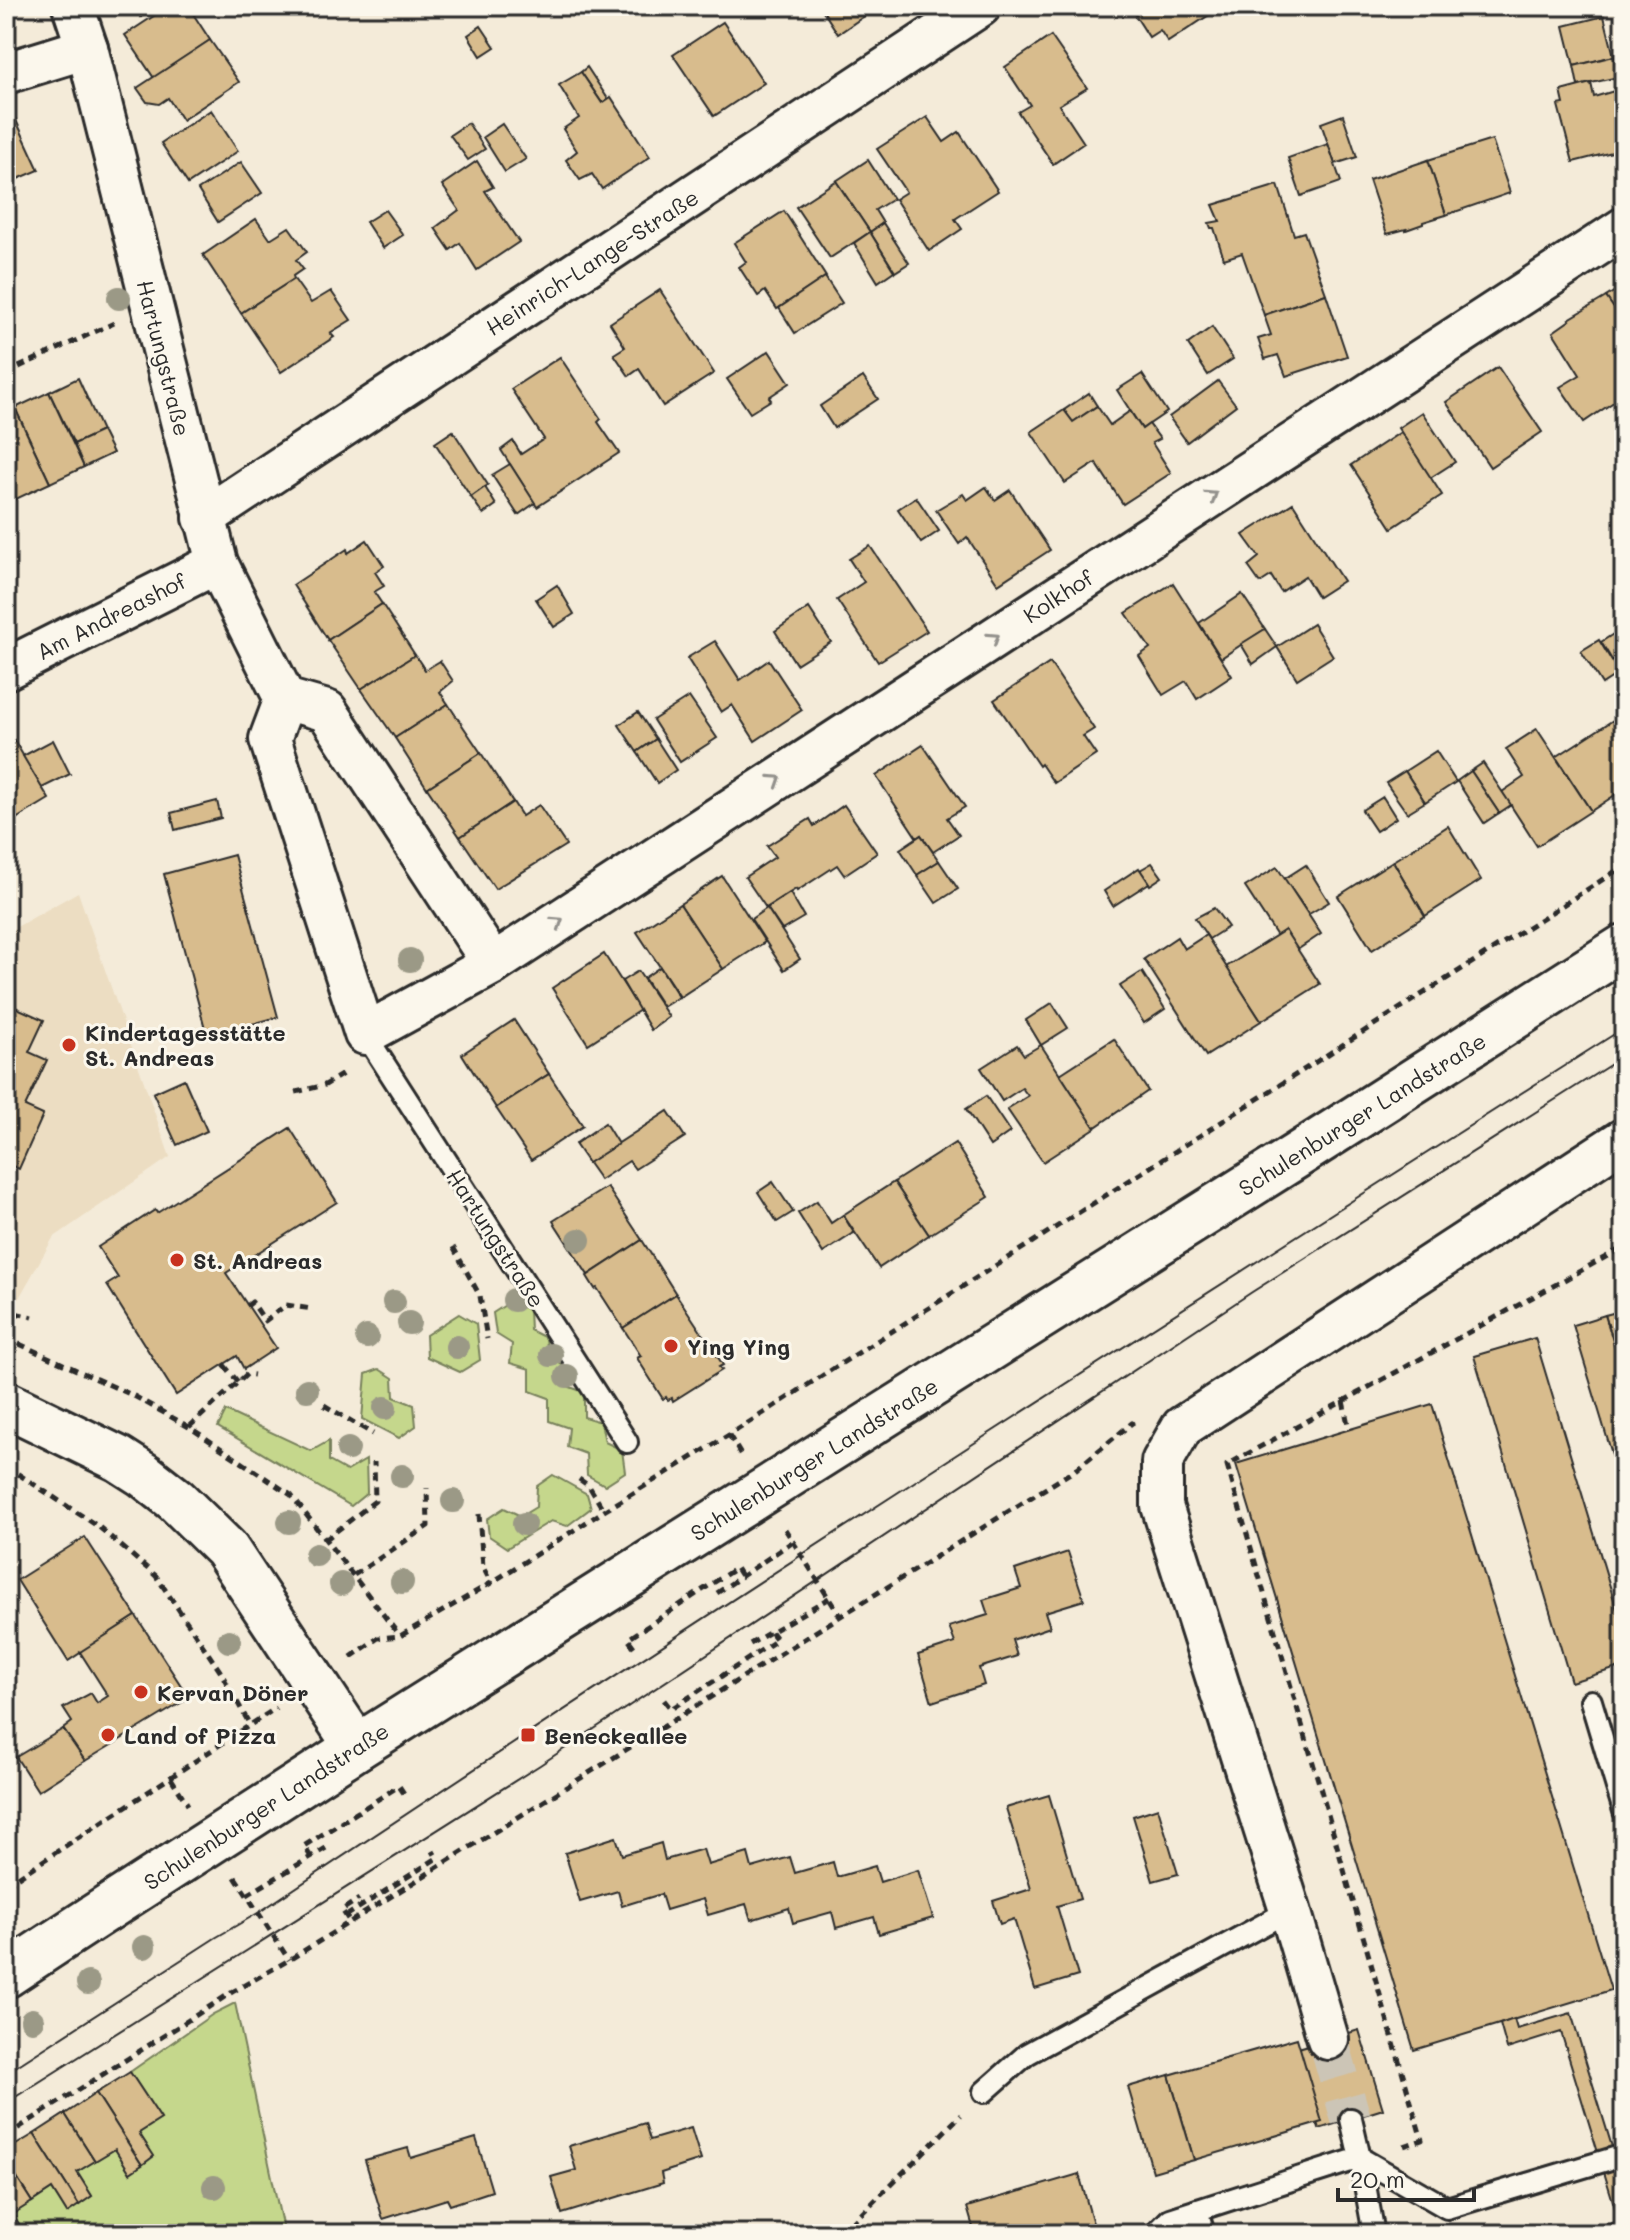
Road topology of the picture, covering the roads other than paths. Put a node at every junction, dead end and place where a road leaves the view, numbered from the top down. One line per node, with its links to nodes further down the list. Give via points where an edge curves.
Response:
1 (73, 6): 3 (street, Hartungstraße)
2 (980, 6): 6 (street, Heinrich-Lange-Straße)
3 (87, 48): 4 (street); 6 (street, Hartungstraße)
4 (6, 73)
5 (1624, 228): 11 (street, Kolkhof, one-way to 5)
6 (204, 518): 7 (street, Hartungstraße)
7 (217, 563): 8 (street, Am Andreashof); 9 (street, Hartungstraße)
8 (6, 669)
9 (285, 699): 11 (street, via 327,711); 12 (street, Hartungstraße, via 270,739)
10 (1624, 947): 17 (main road, Schulenburger Landstraße)
11 (493, 964): 12 (street)
12 (365, 1034): 15 (lane, Hartungstraße)
13 (1624, 1139): 19 (street, via 1182,1427 1162,1462 1162,1506)
14 (6, 1404): 17 (main road, via 119,1459 186,1509 226,1549)
15 (627, 1442)
16 (1591, 1701): 18 (lane)
17 (357, 1747): 20 (main road, Schulenburger Landstraße)
18 (1624, 1811)
19 (1290, 1910): 21 (street); 22 (lane, via 1027,2054)
20 (6, 1975)
21 (1328, 2039)
22 (984, 2092)
23 (1351, 2119): 25 (lane)
24 (1624, 2155): 25 (lane, via 1447,2208)
25 (1360, 2158): 26 (lane); 29 (lane)
26 (1197, 2210): 27 (lane, via 1170,2219); 28 (lane)
27 (1155, 2234)
28 (1204, 2234)
29 (1374, 2234)

